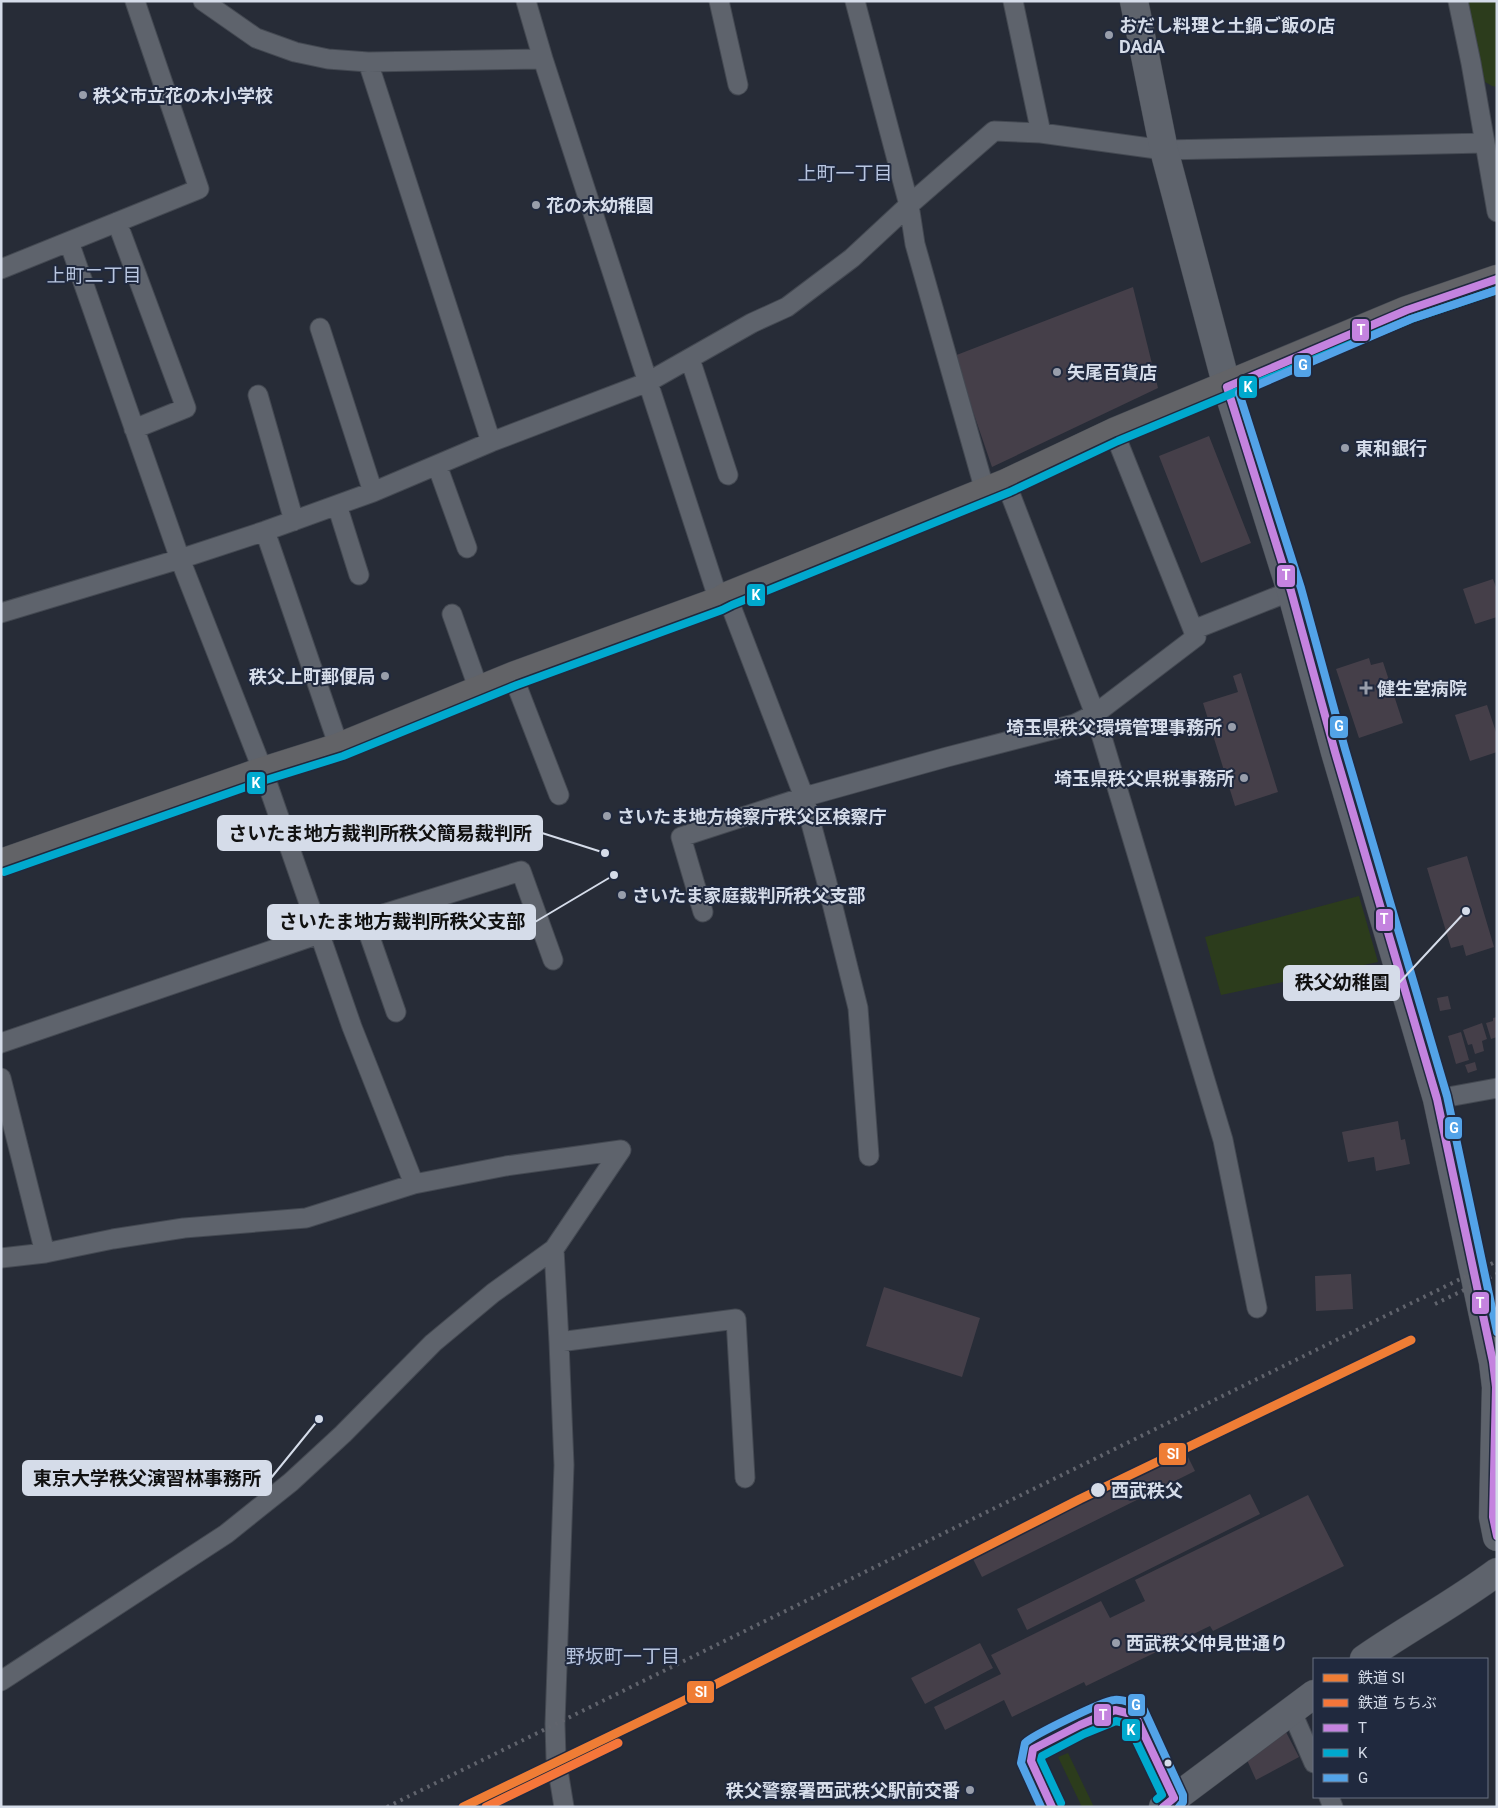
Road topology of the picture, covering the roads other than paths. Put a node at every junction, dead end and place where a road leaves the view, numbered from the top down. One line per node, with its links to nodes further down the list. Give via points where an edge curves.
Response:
1 (135, 1): 17 (street, via 199,188)
2 (202, 1): 10 (street, via 256,38 295,52)
3 (526, 1): 9 (street)
4 (719, 1): 11 (street)
5 (855, 1): 15 (street)
6 (1013, 1): 12 (street)
7 (1134, 1): 14 (street)
8 (1458, 1): 13 (street)
9 (543, 59): 10 (street); 23 (street)
10 (368, 62): 28 (street)
11 (738, 85)
12 (1041, 132): 14 (street); 15 (street, via 994,131)
13 (1485, 143): 14 (street); 16 (street)
14 (1164, 150): 24 (street)
15 (909, 205): 22 (street, via 852,258 787,307); 31 (street, via 915,244)
16 (1497, 212)
17 (117, 222): 18 (street); 26 (street, via 186,408)
18 (69, 242): 19 (street); 26 (street)
19 (1, 269)
20 (1497, 279): 24 (main road, via 1407,310)
21 (320, 328): 32 (street)
22 (690, 358): 23 (street); 30 (street)
23 (648, 382): 28 (street); 40 (street)
24 (1227, 386): 27 (main road); 39 (street)
25 (258, 395): 34 (street)
26 (134, 429): 37 (street)
27 (1114, 432): 31 (main road); 43 (street)
28 (491, 442): 29 (street)
29 (436, 466): 32 (street); 36 (street)
30 (728, 476)
31 (995, 487): 40 (main road); 46 (street)
32 (373, 492): 33 (street)
33 (337, 505): 34 (street); 38 (street)
34 (294, 521): 35 (street)
35 (265, 531): 37 (street); 47 (street)
36 (466, 548)
37 (180, 559): 41 (street); 48 (street)
38 (359, 575)
39 (1291, 591): 43 (street); 60 (street)
40 (723, 598): 44 (main road); 50 (street)
41 (1, 613)
42 (452, 614): 45 (street)
43 (1193, 630): 46 (street, via 1196,637)
44 (514, 676): 45 (main road); 49 (street)
45 (479, 690): 47 (main road)
46 (1095, 714): 50 (street, via 1075,724); 66 (street, via 1224,1140)
47 (339, 747): 48 (main road)
48 (263, 771): 51 (main road); 54 (street)
49 (559, 795)
50 (804, 797): 52 (street, via 681,837); 61 (street, via 858,1008)
51 (1, 863)
52 (703, 912)
53 (364, 920): 54 (street); 55 (street, via 521,871); 56 (street)
54 (319, 934): 57 (street); 62 (street)
55 (553, 960)
56 (396, 1012)
57 (1, 1043)
58 (1, 1078): 64 (street)
59 (1497, 1088): 60 (street)
60 (1437, 1099): 69 (street, via 1494,1370 1493,1498)
61 (868, 1156)
62 (414, 1184): 63 (street, via 506,1166 621,1150); 64 (street, via 306,1218 184,1228)
63 (554, 1249): 67 (street); 72 (street, via 493,1292 433,1343 291,1482 226,1534)
64 (45, 1253): 65 (street)
65 (1, 1258)
66 (1257, 1308)
67 (559, 1342): 68 (street, via 736,1319); 76 (street, via 564,1465 555,1724 556,1758)
68 (745, 1478)
69 (1497, 1537)
70 (1497, 1572): 71 (street)
71 (1366, 1658)
72 (1, 1681)
73 (1313, 1695): 74 (street)
74 (1292, 1710): 75 (street); 77 (street)
75 (1313, 1761)
76 (564, 1807)
77 (1163, 1807)

